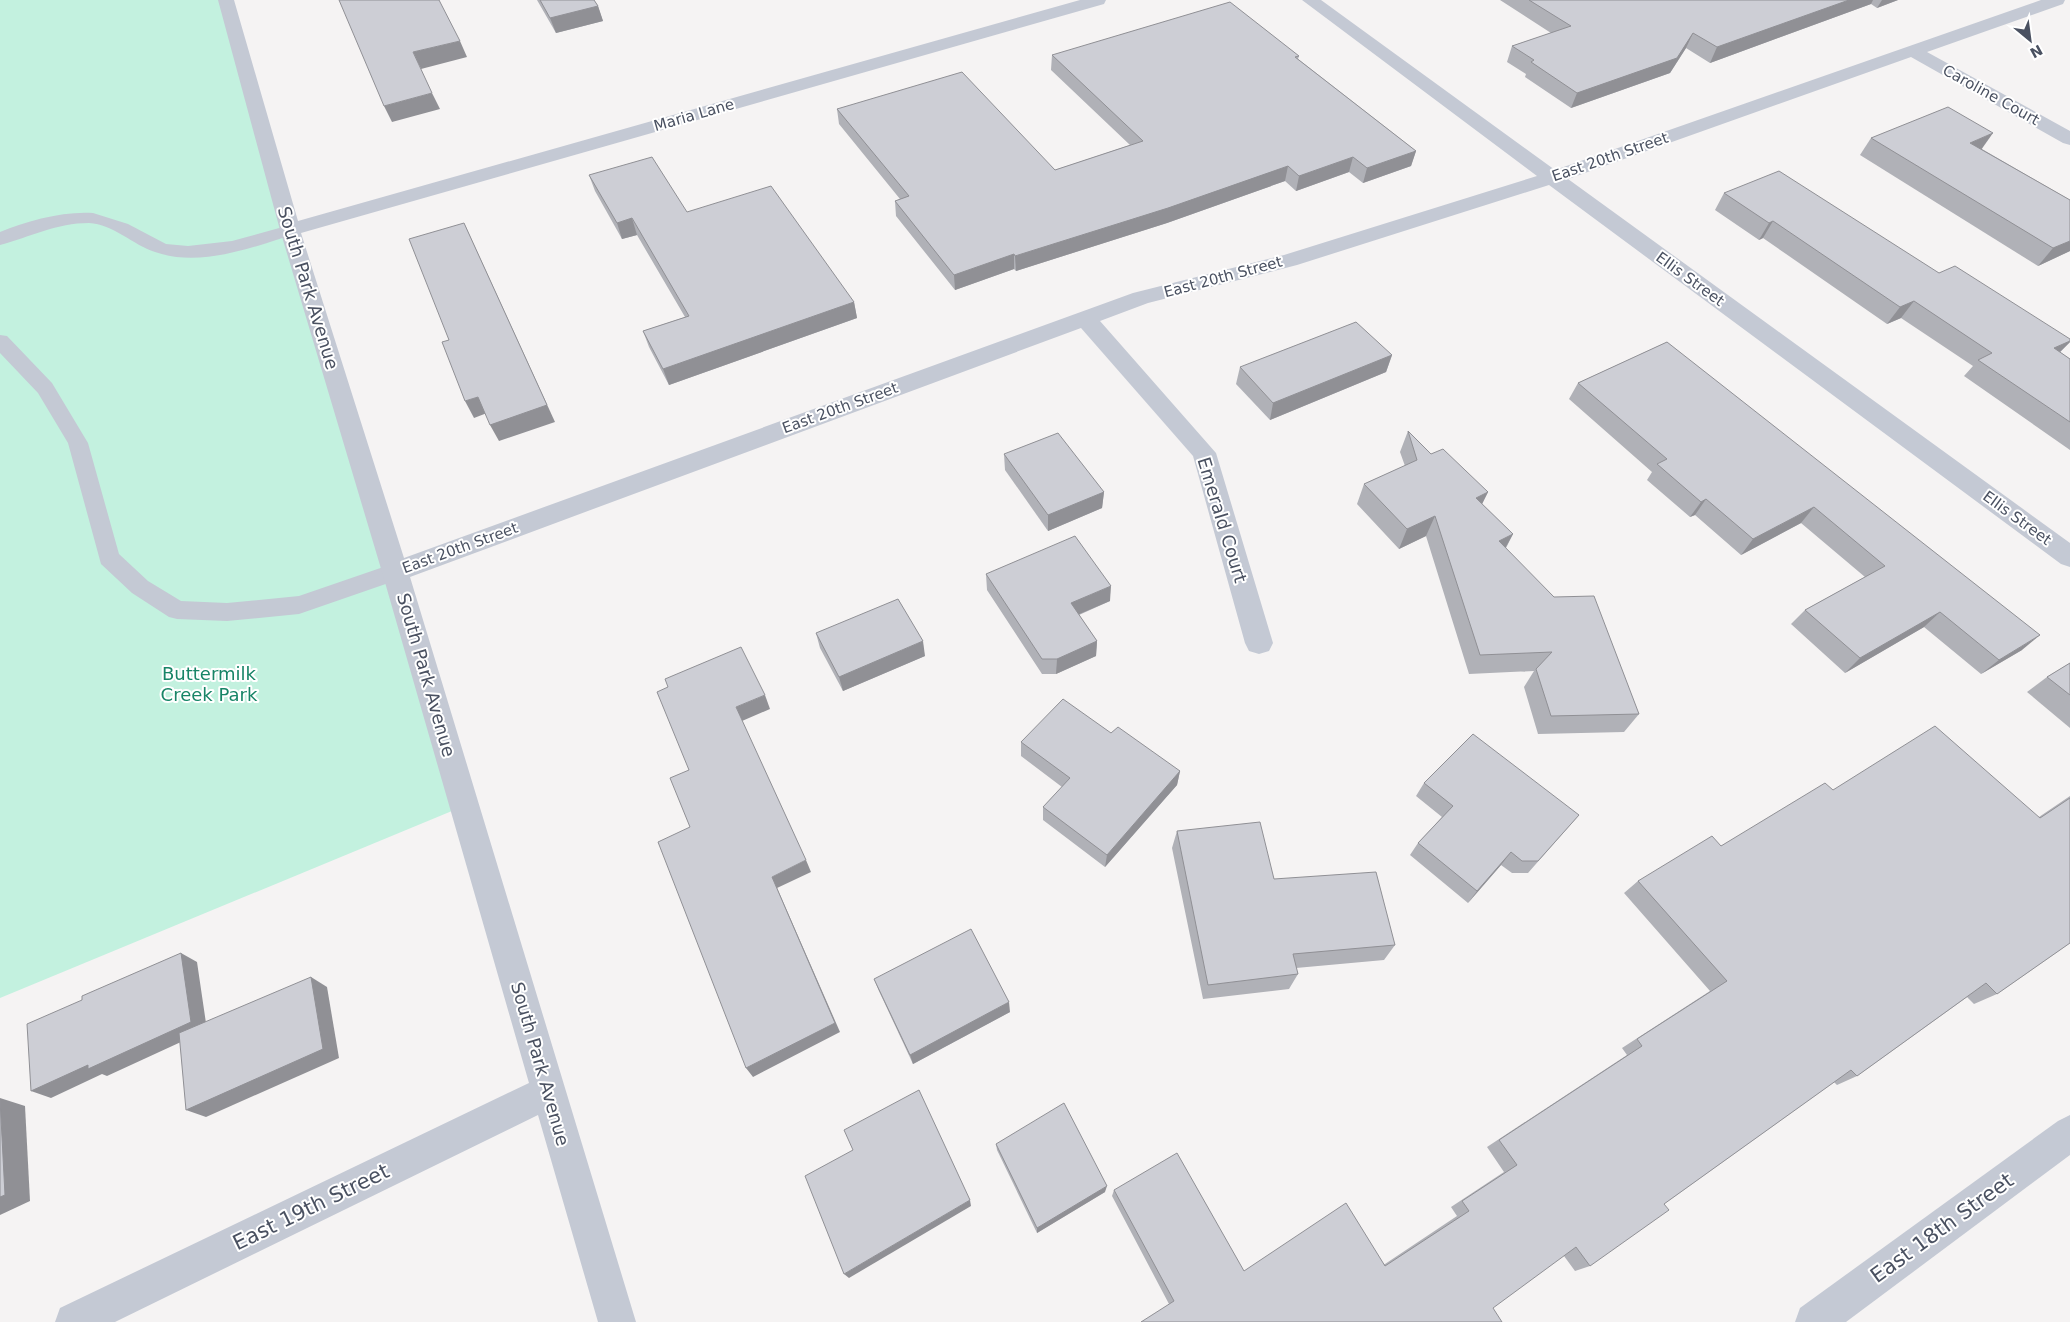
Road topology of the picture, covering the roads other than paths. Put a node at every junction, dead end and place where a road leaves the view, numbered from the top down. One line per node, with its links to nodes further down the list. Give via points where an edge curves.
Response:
1 (226, 0): 9 (street, South Park Avenue)
2 (1098, 0): 9 (street, Maria Lane)
3 (1310, 0): 7 (street, Ellis Street)
4 (2056, 0): 5 (street, East 20th Street)
5 (1912, 51): 6 (street, Caroline Court); 7 (street, East 20th Street)
6 (2070, 139)
7 (1552, 178): 11 (street, East 20th Street, via 1290,260 1141,298); 13 (street, Ellis Street)
8 (0, 217): 10 (lane)
9 (290, 230): 10 (lane, via 196,251 173,251 152,245 122,228 90,218 38,226); 14 (street, South Park Avenue)
10 (5, 236)
11 (1086, 318): 14 (street, East 20th Street); 15 (street, Emerald Court, via 1204,453)
12 (0, 341): 14 (lane, via 45,388 78,443 109,558 140,586 177,610 226,612 299,605)
13 (2070, 557)
14 (395, 572): 16 (street, South Park Avenue)
15 (1259, 643)
16 (549, 1092): 18 (street, East 19th Street); 19 (street, South Park Avenue)
17 (2068, 1140): 20 (street, East 18th Street)
18 (74, 1322)
19 (617, 1322)
20 (1814, 1322)

